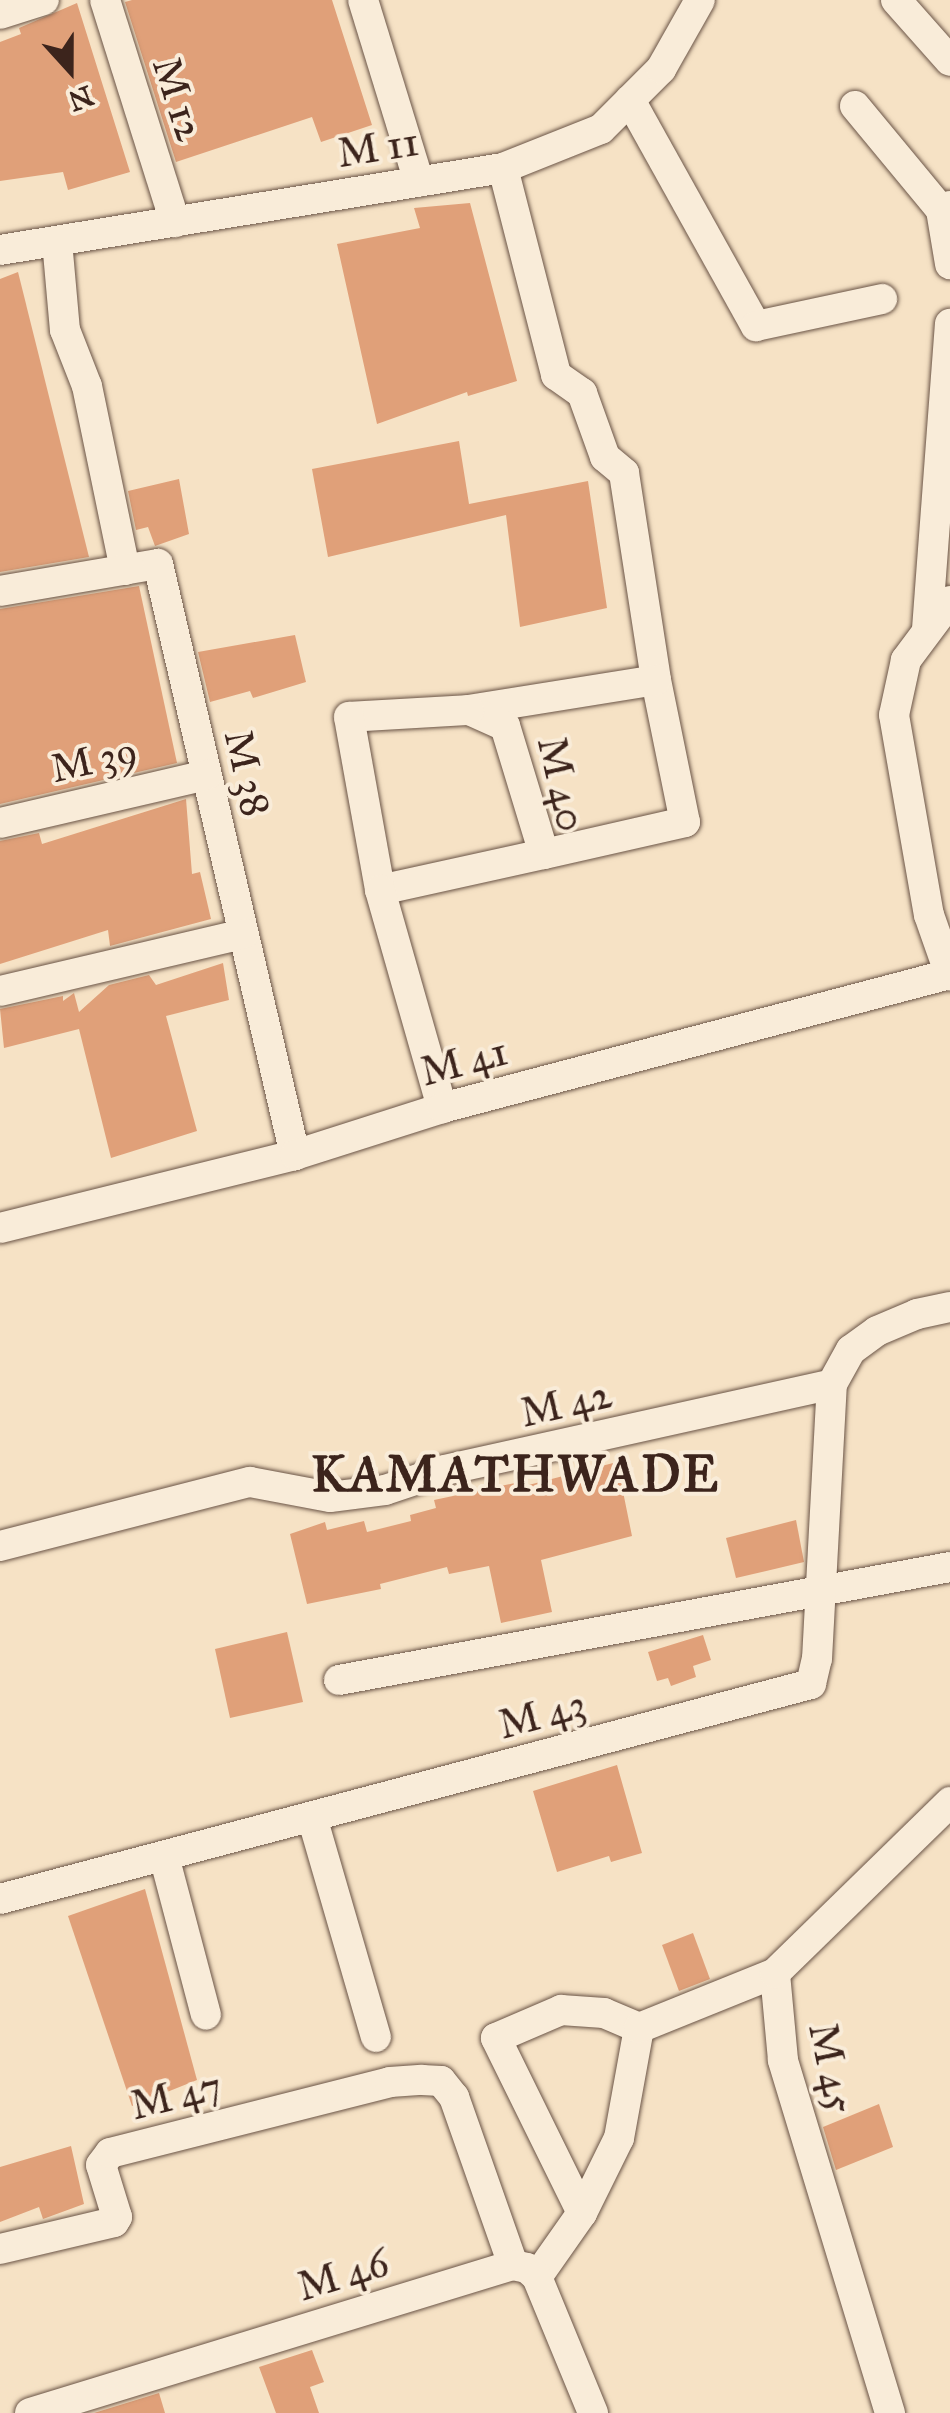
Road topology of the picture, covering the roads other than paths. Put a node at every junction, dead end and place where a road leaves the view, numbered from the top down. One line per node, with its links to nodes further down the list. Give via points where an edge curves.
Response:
1 (44, 0): 6 (street)
2 (105, 0): 13 (street, M 12)
3 (363, 0): 11 (street)
4 (700, 0): 8 (street, M 11, via 661,69)
5 (896, 0): 7 (street)
6 (0, 14)
7 (950, 61)
8 (630, 100): 10 (street, M 11, via 601,129); 17 (street, via 756,326)
9 (855, 106): 12 (street)
10 (503, 168): 11 (street, M 11); 23 (street, via 556,376 582,393 605,457 624,473)
11 (419, 182): 13 (street, M 11)
12 (946, 208): 16 (street)
13 (176, 222): 14 (street, M 11)
14 (57, 240): 15 (street, M 11); 19 (street, via 65,330 87,386)
15 (0, 250)
16 (950, 264)
17 (882, 299)
18 (950, 324): 22 (street)
19 (125, 570): 20 (street, M 38); 25 (street, M 38, via 158,564)
20 (0, 591)
21 (950, 602): 22 (street)
22 (938, 631): 30 (street, via 899,675 894,715 929,915)
23 (656, 680): 24 (street); 27 (street, via 685,822)
24 (469, 710): 27 (street, M 40, via 505,726); 28 (street, via 349,717)
25 (207, 775): 26 (street, M 39); 29 (street, M 38)
26 (0, 823)
27 (544, 854): 28 (street, M 40)
28 (380, 890): 32 (street)
29 (244, 934): 31 (street); 33 (street, M 38)
30 (950, 974): 32 (street, M 41)
31 (0, 991)
32 (442, 1108): 33 (street, M 41)
33 (294, 1155): 34 (street, M 41)
34 (0, 1228)
35 (950, 1307): 36 (street, via 877,1331 852,1350)
36 (832, 1384): 37 (street, M 42, via 445,1470 385,1490 330,1497 250,1482); 39 (street, M 43)
37 (0, 1546)
38 (950, 1567): 39 (street)
39 (822, 1590): 40 (street); 42 (street, M 43, via 816,1674 798,1690)
40 (339, 1680)
41 (950, 1802): 45 (street)
42 (312, 1817): 43 (street, M 43); 48 (street)
43 (164, 1856): 44 (street, M 43); 46 (street)
44 (0, 1899)
45 (775, 1973): 47 (street); 54 (street, M 45, via 783,2060)
46 (206, 2016)
47 (639, 2028): 49 (street, via 618,2138); 49 (street, via 604,2013 561,2010 496,2038)
48 (376, 2037)
49 (582, 2214): 51 (street)
50 (0, 2248): 51 (street, M 47, via 114,2222 118,2217 101,2165 110,2153 390,2082 441,2081 454,2097)
51 (525, 2271): 52 (street, M 46); 53 (street)
52 (30, 2413)
53 (593, 2413)
54 (890, 2413)

